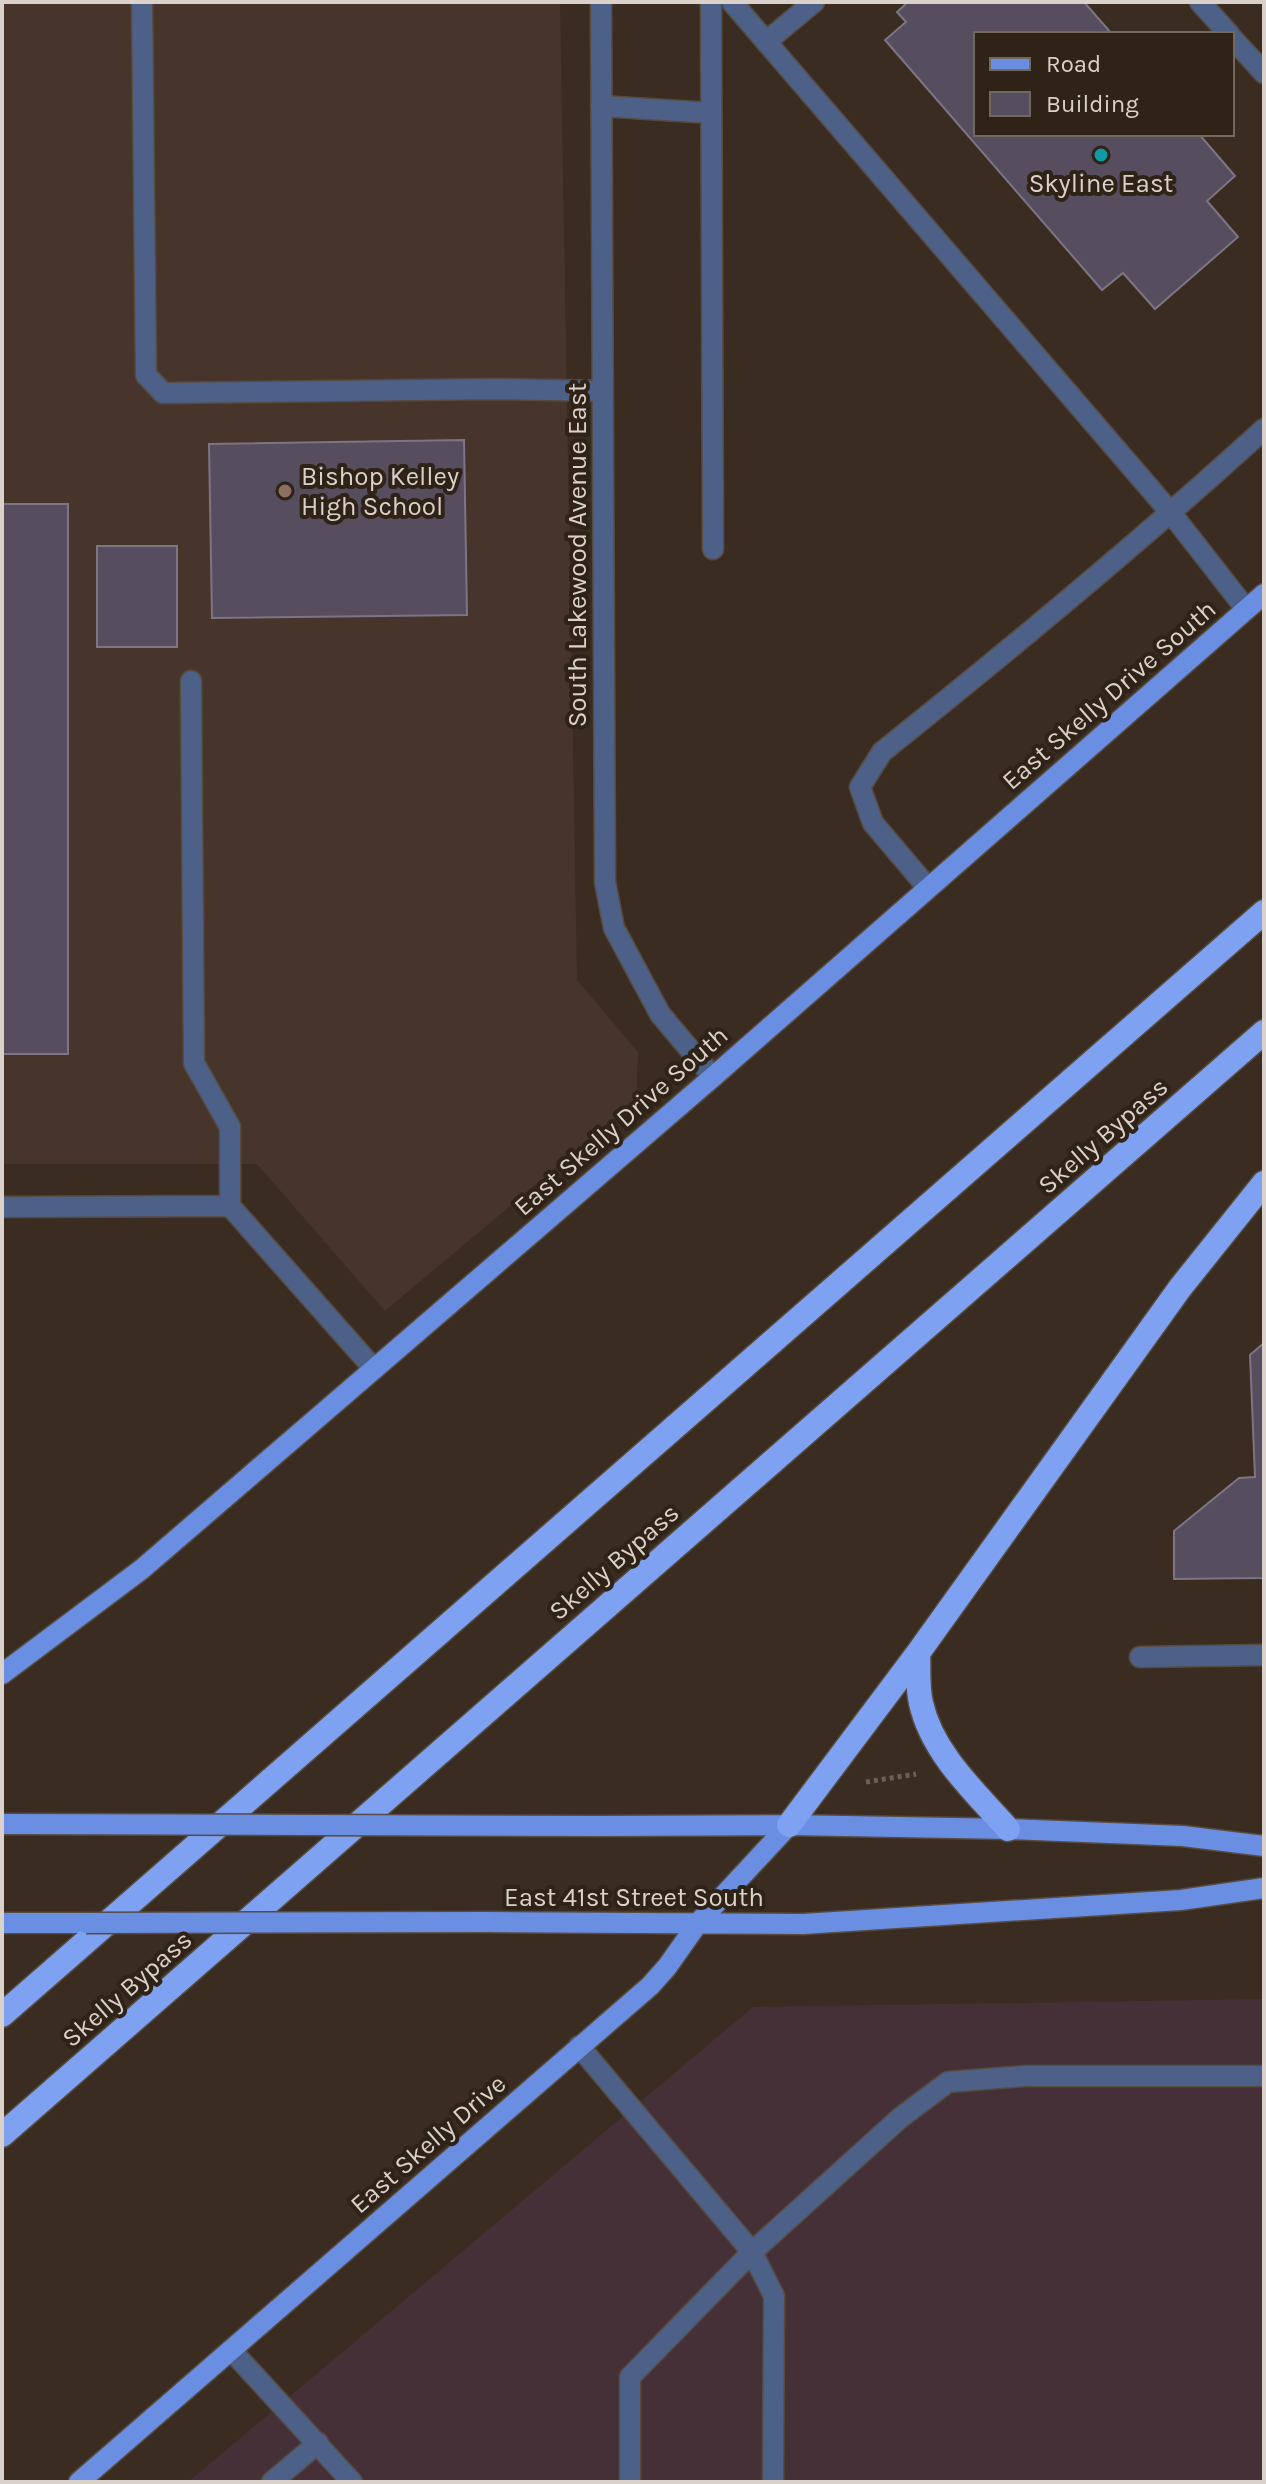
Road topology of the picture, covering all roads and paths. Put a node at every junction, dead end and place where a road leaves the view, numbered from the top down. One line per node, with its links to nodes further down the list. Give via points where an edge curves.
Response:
1 (142, 2): 13 (street, via 146,375 163,393)
2 (601, 2): 11 (street, South Lakewood Avenue East)
3 (711, 2): 12 (street)
4 (732, 2): 9 (street)
5 (814, 2): 9 (street)
6 (1200, 2): 7 (street)
7 (1226, 32)
8 (1234, 40): 10 (street)
9 (766, 42): 15 (street)
10 (1264, 73)
11 (601, 106): 12 (street); 13 (street, South Lakewood Avenue East)
12 (711, 113): 16 (street)
13 (602, 391): 23 (street, South Lakewood Avenue East, via 605,882 614,928 660,1014)
14 (1264, 429): 15 (street)
15 (1171, 513): 18 (street); 20 (street, via 882,752 860,787 873,823)
16 (713, 549)
17 (1264, 594): 18 (main road, East Skelly Drive South)
18 (1246, 609): 20 (main road, East Skelly Drive South)
19 (191, 681): 25 (street, via 194,1063 230,1127)
20 (928, 888): 23 (main road, East Skelly Drive South)
21 (1264, 912): 41 (highway)
22 (1264, 1032): 44 (highway, Skelly Bypass)
23 (713, 1077): 27 (main road, East Skelly Drive South)
24 (1264, 1183): 28 (highway, via 1180,1288)
25 (230, 1206): 26 (street); 27 (street)
26 (2, 1207)
27 (374, 1369): 31 (main road, East Skelly Drive South, via 142,1569)
28 (918, 1653): 35 (highway); 36 (highway, via 920,1702 930,1729 945,1756)
29 (1264, 1655): 30 (street)
30 (1140, 1657)
31 (2, 1674)
32 (918, 1773): 33 (path)
33 (858, 1784)
34 (2, 1824): 35 (main road, bridge)
35 (789, 1825): 36 (main road); 40 (main road, East Skelly Drive)
36 (1008, 1829): 37 (main road, via 1183,1836)
37 (1264, 1846)
38 (1264, 1888): 40 (main road, East 41st Street South, via 1181,1900 803,1924)
39 (2, 1923): 40 (main road, East 41st Street South, bridge)
40 (698, 1923): 42 (main road, East Skelly Drive, via 650,1986)
41 (2, 2015)
42 (579, 2046): 45 (street); 46 (main road, East Skelly Drive)
43 (1264, 2076): 45 (street, via 1025,2076 948,2082 900,2118)
44 (2, 2135)
45 (752, 2252): 51 (street, via 630,2377); 52 (street, via 774,2296)
46 (231, 2350): 47 (street); 48 (main road, East Skelly Drive)
47 (318, 2443): 49 (street); 50 (street)
48 (79, 2482)
49 (272, 2482)
50 (352, 2482)
51 (630, 2482)
52 (773, 2482)

